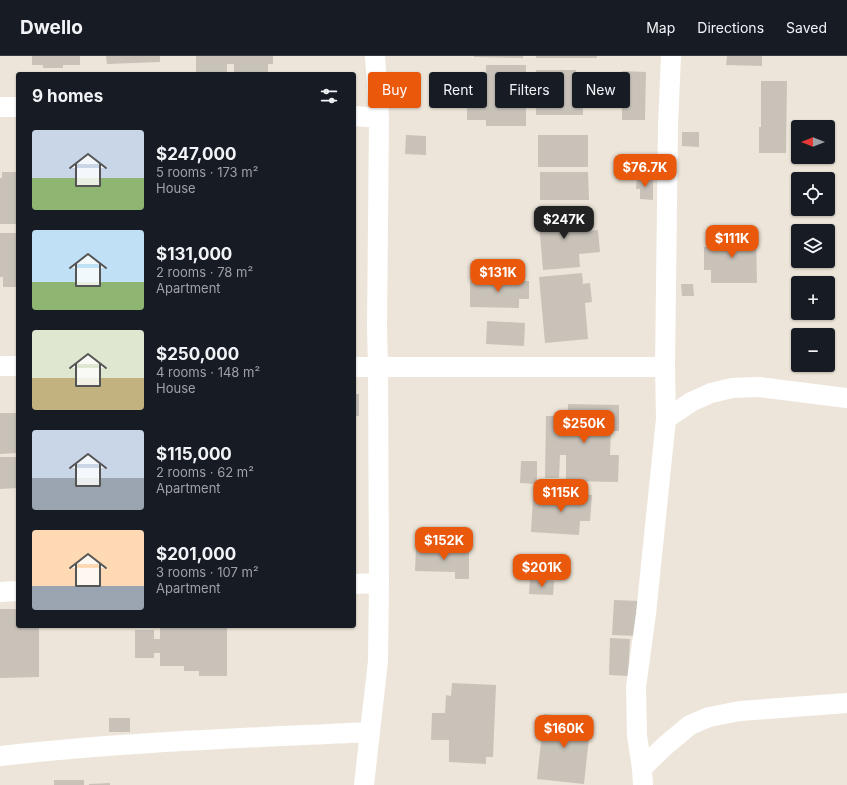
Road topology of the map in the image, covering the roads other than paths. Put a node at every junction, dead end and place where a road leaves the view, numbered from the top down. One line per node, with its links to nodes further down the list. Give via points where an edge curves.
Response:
1 (376, 56): 6 (street)
2 (671, 56): 11 (street)
3 (0, 107): 4 (street)
4 (16, 107)
5 (356, 116): 6 (street)
6 (379, 118): 10 (street)
7 (0, 366): 8 (street)
8 (16, 366)
9 (356, 367): 10 (street)
10 (378, 367): 11 (street); 14 (street)
11 (664, 368): 13 (street)
12 (847, 398): 13 (street, via 760,388 732,388 697,399)
13 (666, 419): 21 (street, via 636,687 637,736)
14 (379, 583): 15 (street); 19 (street, via 378,661)
15 (356, 584)
16 (16, 591): 17 (street)
17 (0, 592)
18 (847, 703): 21 (street, via 740,711 709,717 690,725 666,744)
19 (370, 732): 20 (street, via 177,741); 22 (street)
20 (0, 756)
21 (643, 777)
22 (364, 785)

